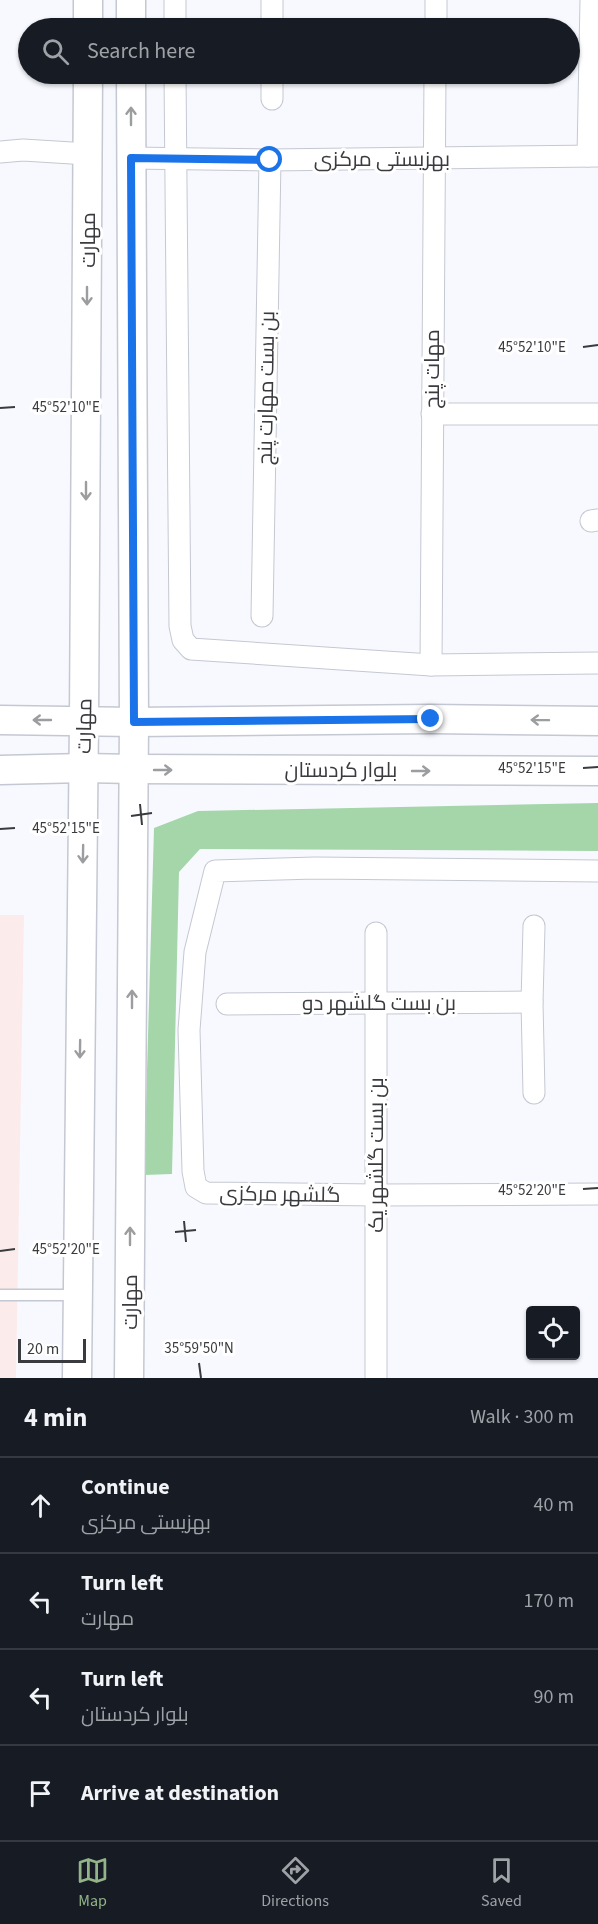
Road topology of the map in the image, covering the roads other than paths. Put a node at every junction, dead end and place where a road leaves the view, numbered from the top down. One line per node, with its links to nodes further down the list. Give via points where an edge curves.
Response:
1 (88, 0): 7 (main road)
2 (131, 0): 8 (main road)
3 (175, 0): 9 (street)
4 (272, 0): 10 (street)
5 (436, 0): 11 (street)
6 (591, 0): 20 (street)
7 (88, 18)
8 (131, 18)
9 (175, 18)
10 (272, 18)
11 (436, 18)
12 (88, 84): 19 (main road, مهارت)
13 (131, 84): 21 (main road, مهارت, one-way to 13)
14 (175, 84): 22 (street)
15 (272, 84): 17 (street)
16 (435, 84): 23 (street, مهات پنج)
17 (272, 99)
18 (0, 152): 19 (street)
19 (88, 154): 21 (main road); 31 (main road, مهارت, one-way to 31)
20 (593, 156): 23 (street, بهزیستی مرکزی)
21 (131, 158): 22 (street, بهزیستی مرکزی); 33 (main road, مهارت)
22 (175, 158): 24 (street, بهزیستی مرکزی); 29 (street, via 183,640 191,649)
23 (434, 159): 24 (street, بهزیستی مرکزی); 25 (street, مهات پنج)
24 (270, 160): 27 (street, بن بست مهارت پنج)
25 (432, 414): 26 (street); 29 (street, مهات پنج)
26 (598, 414)
27 (262, 616)
28 (598, 663): 29 (street)
29 (431, 665)
30 (0, 720): 31 (main road, one-way to 30)
31 (84, 720): 33 (main road); 34 (main road, مهارت)
32 (598, 721): 33 (main road, one-way to 33)
33 (134, 722): 36 (main road, مهارت)
34 (84, 768): 35 (main road, بلوار کردستان); 36 (main road, بلوار کردستان); 48 (main road, مهارت, one-way to 48)
35 (0, 770)
36 (134, 770): 37 (main road, بلوار کردستان, one-way to 37); 50 (main road, مهارت, one-way to 36)
37 (598, 771)
38 (598, 871): 46 (street, گلشهر مرکزی, via 215,871 195,952 189,1030 196,1187 206,1193)
39 (534, 926): 41 (street)
40 (376, 933): 42 (street, بن بست گلشهر یک)
41 (532, 1002): 42 (street, بن بست گلشهر دو); 44 (street)
42 (376, 1003): 43 (street, بن بست گلشهر دو); 46 (street, بن بست گلشهر یک)
43 (227, 1004)
44 (534, 1093)
45 (598, 1194): 46 (street, گلشهر مرکزی)
46 (376, 1195): 51 (street, بن بست گلشهر یک)
47 (0, 1295): 48 (lane)
48 (77, 1295): 49 (main road, مهارت)
49 (77, 1378)
50 (129, 1378)
51 (376, 1378)

